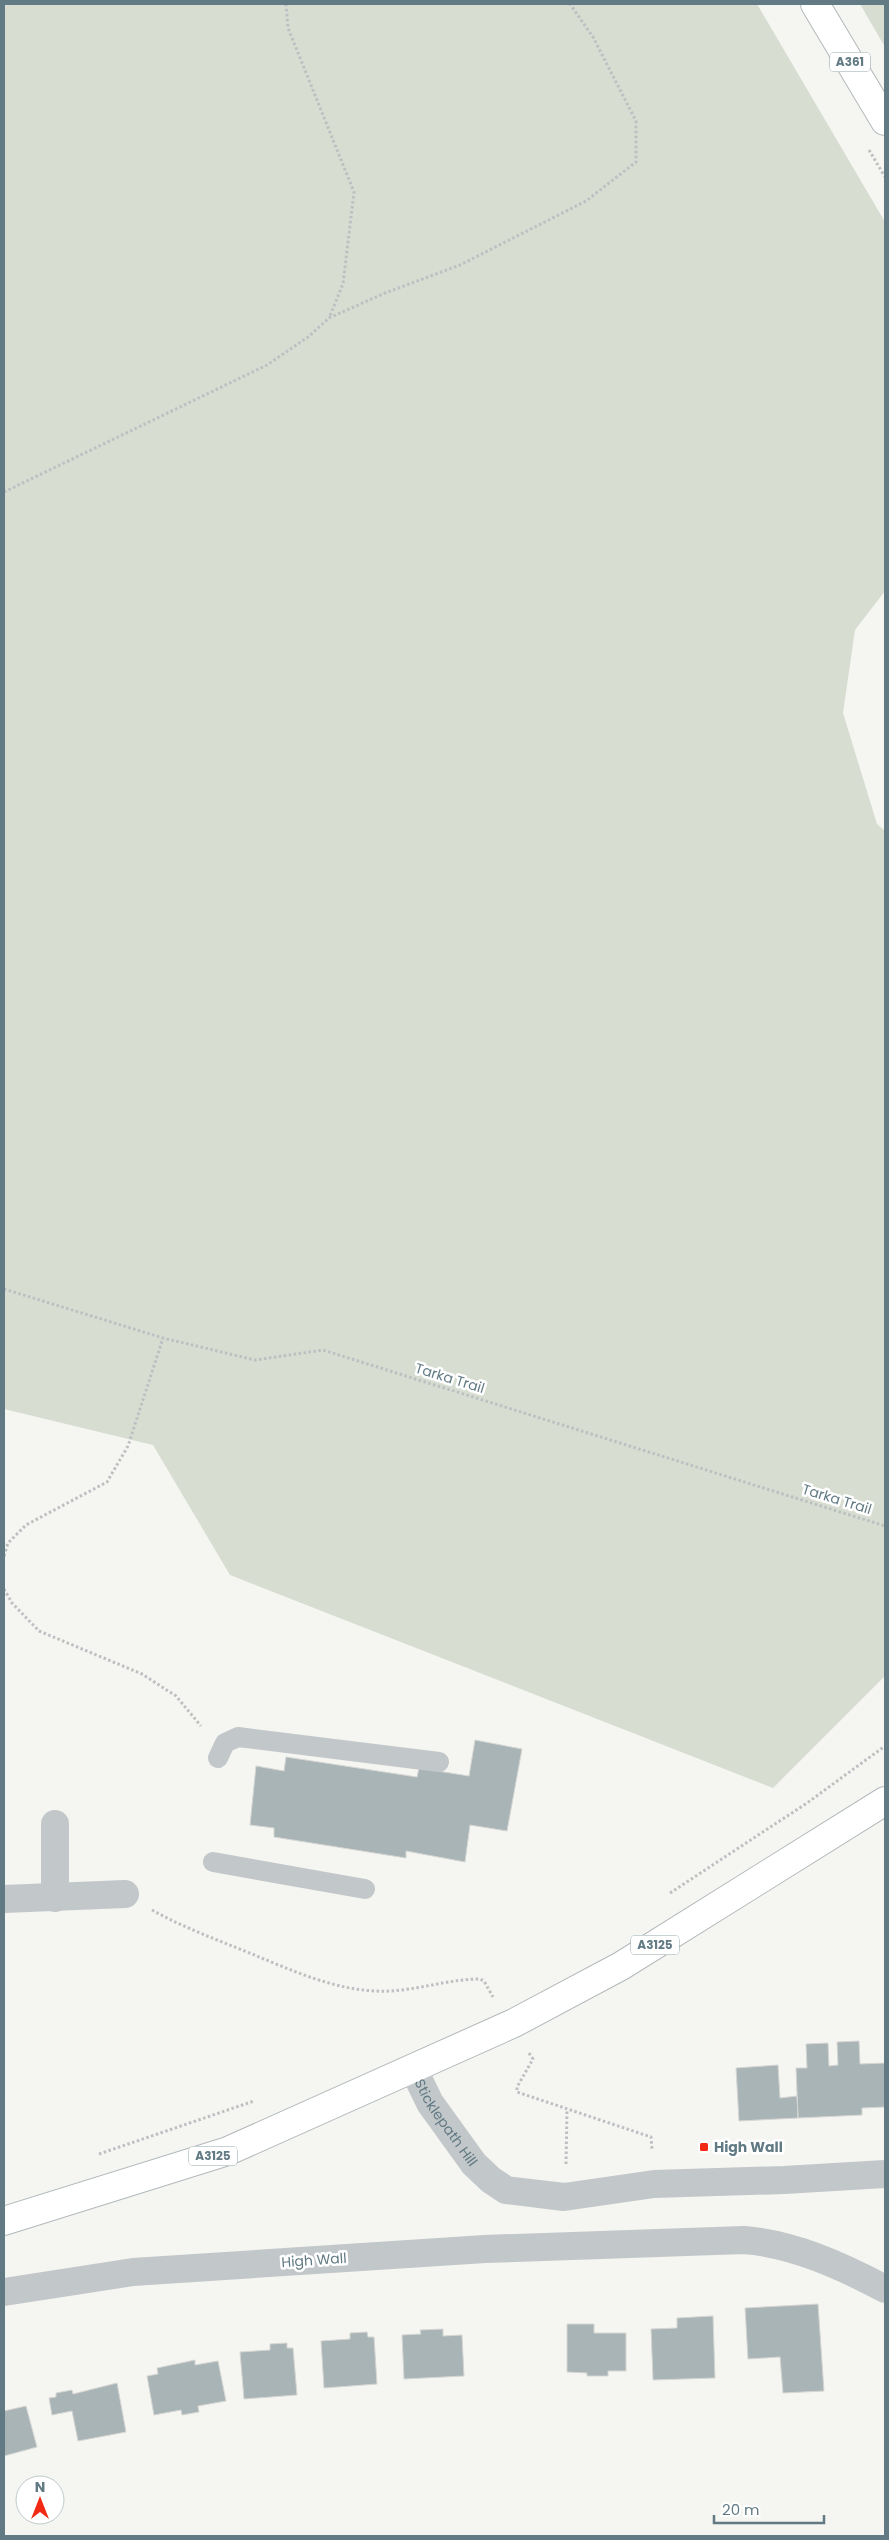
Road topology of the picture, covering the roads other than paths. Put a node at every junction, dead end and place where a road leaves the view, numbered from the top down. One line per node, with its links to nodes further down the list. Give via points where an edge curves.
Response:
1 (815, 4): 2 (main road, A361)
2 (885, 121)
3 (218, 1758): 4 (lane, via 225,1743 238,1737)
4 (439, 1762)
5 (885, 1802): 12 (main road, A3125, via 621,1966 514,2023)
6 (55, 1824): 10 (street)
7 (213, 1862): 8 (lane)
8 (365, 1889)
9 (125, 1894): 10 (street)
10 (55, 1898): 11 (street)
11 (4, 1899)
12 (413, 2068): 13 (street, Sticklepath Hill, via 430,2103 451,2134 474,2164 506,2190 564,2197 654,2184); 14 (main road, Sticklepath Hill / A3125, via 228,2151)
13 (885, 2174)
14 (4, 2221)
15 (885, 2289): 16 (street, High Wall, via 851,2271 773,2242 744,2240 485,2249 132,2272)
16 (4, 2292)

